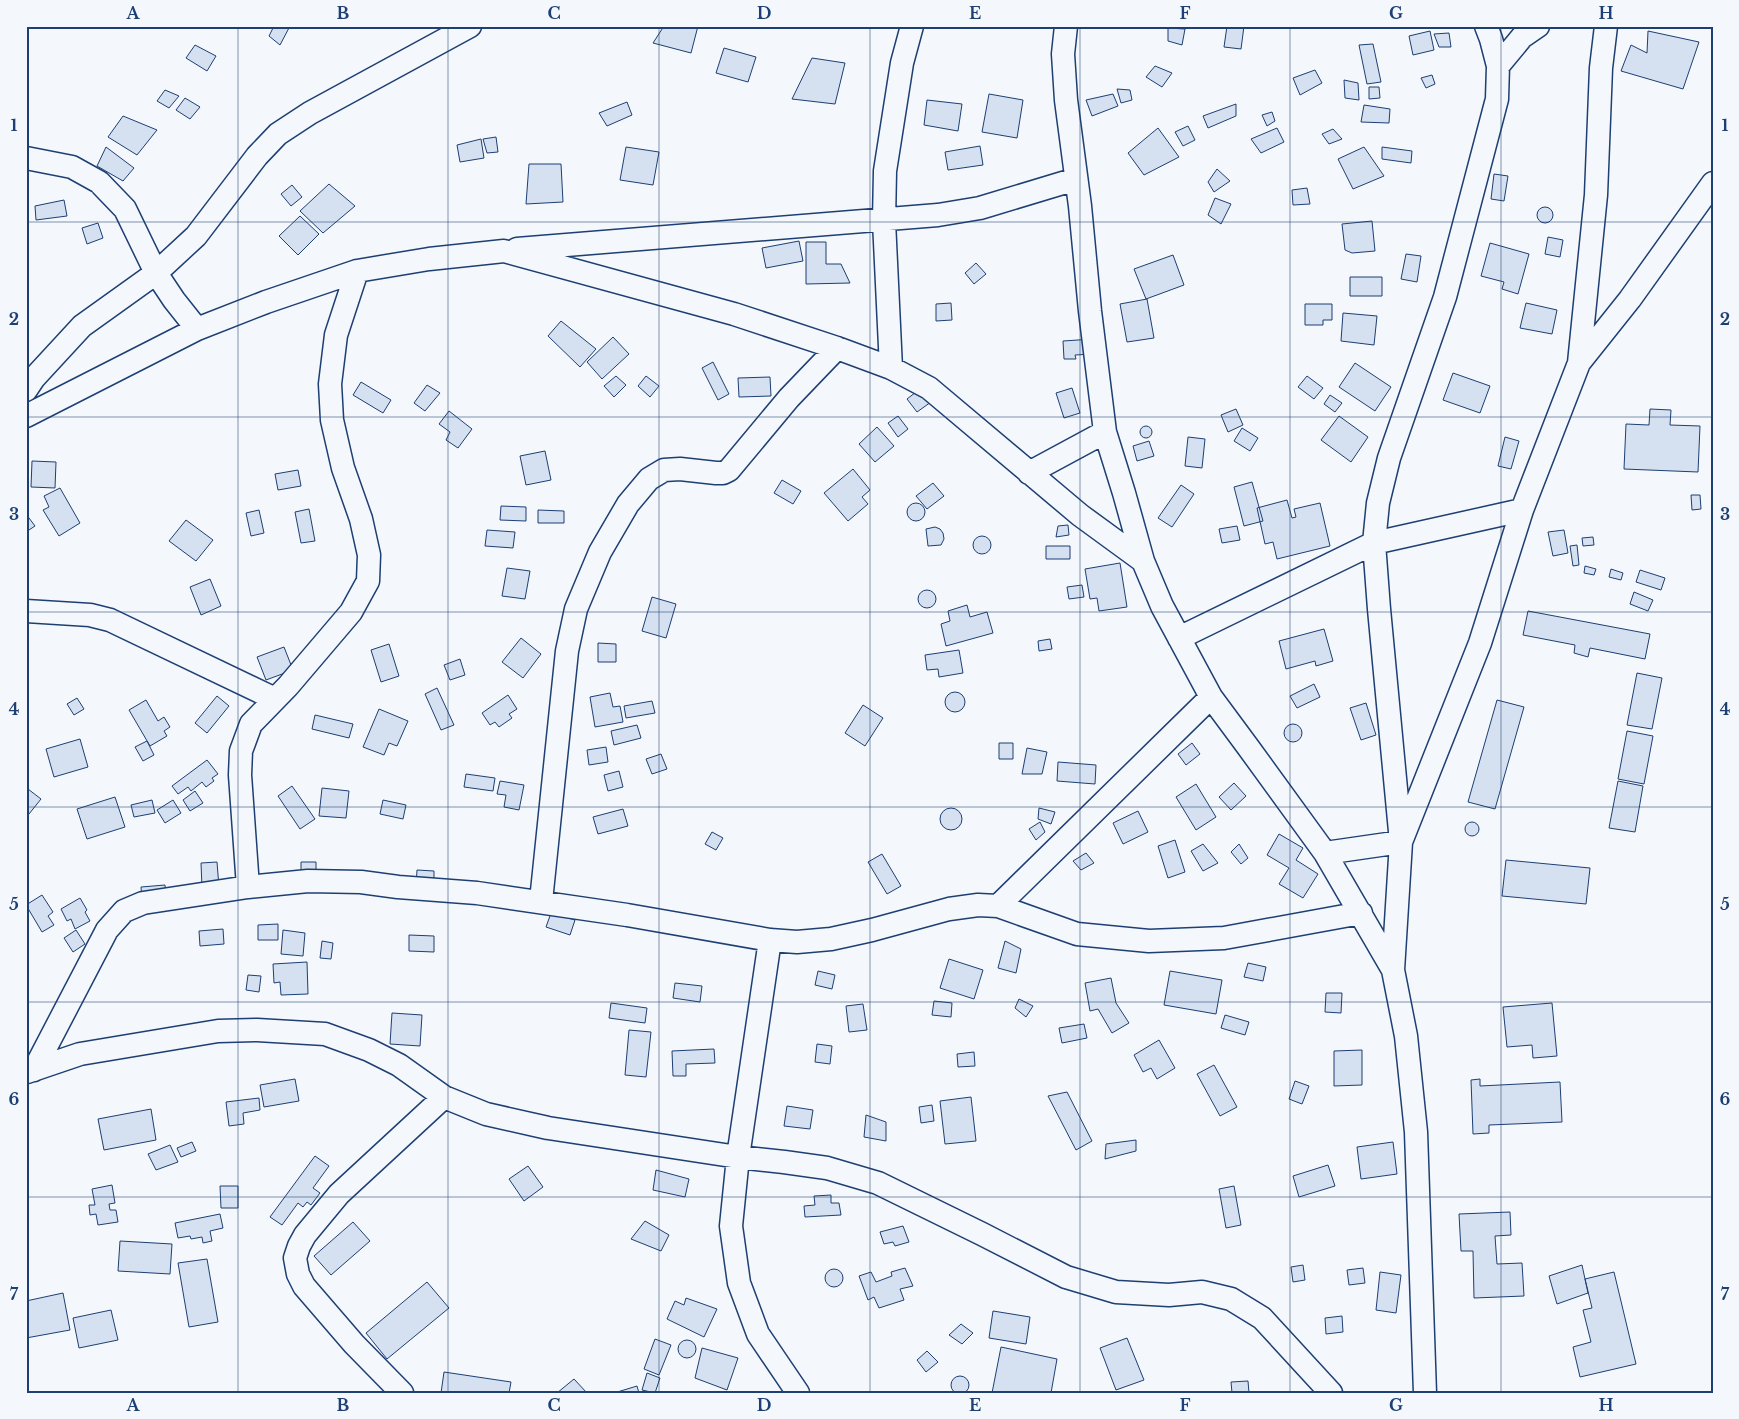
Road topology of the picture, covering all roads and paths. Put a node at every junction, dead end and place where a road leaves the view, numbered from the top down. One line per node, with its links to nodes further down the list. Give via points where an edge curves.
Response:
1 (470, 26): 14 (street, via 310,113 278,134 257,156 196,236)
2 (912, 26): 11 (street, via 902,63 885,171)
3 (1066, 26): 9 (street, via 1063,64)
4 (1486, 26): 7 (street)
5 (1538, 26): 7 (street, via 1522,37)
6 (1606, 26): 17 (street, via 1601,68 1596,195)
7 (1498, 66): 24 (street, via 1496,99 1445,297 1387,467 1378,502)
8 (26, 158): 14 (street, via 72,167 99,182 125,209)
9 (1076, 179): 11 (street, via 980,208); 21 (street)
10 (1713, 183): 17 (street, via 1630,299)
11 (884, 221): 12 (street); 18 (street)
12 (504, 251): 13 (street); 16 (street, via 734,314)
13 (357, 271): 15 (street); 29 (street, via 336,335 330,384 334,430 369,555 368,581 351,612)
14 (156, 273): 15 (street); 19 (street, via 82,326)
15 (197, 330): 20 (street)
16 (837, 348): 18 (street); 33 (street, via 789,398 729,470 716,473 680,468 664,470 649,479 628,504 600,552 576,609 567,651)
17 (1579, 363): 23 (street)
18 (891, 368): 22 (street, via 929,388)
19 (26, 390)
20 (26, 416)
21 (1105, 432): 22 (street); 25 (street)
22 (1029, 473): 25 (street)
23 (1522, 510): 24 (street); 30 (street, via 1480,643)
24 (1374, 542): 27 (street); 30 (street)
25 (1143, 562): 27 (street)
26 (26, 611): 29 (street, via 90,614 110,620)
27 (1179, 638): 28 (street)
28 (1211, 697): 31 (street); 34 (street)
29 (275, 699): 32 (street, via 251,724 241,751)
30 (1401, 842): 31 (street); 37 (street)
31 (1324, 853): 35 (street)
32 (248, 887): 33 (street, via 308,881 361,882); 38 (street, via 144,903 124,911 107,930)
33 (541, 901): 36 (street)
34 (998, 906): 35 (street, via 1077,934 1149,941 1224,938); 36 (street, via 949,909 831,939)
35 (1361, 913): 37 (street)
36 (770, 940): 40 (street)
37 (1394, 970): 44 (street, via 1406,1036 1416,1132)
38 (30, 1071): 39 (street, via 80,1054 218,1031 325,1034 399,1065)
39 (444, 1097): 40 (street, via 486,1114 548,1128); 41 (street, via 339,1194 305,1234 295,1258 304,1286)
40 (738, 1157): 42 (street, via 731,1226 739,1283 758,1334); 43 (street, via 828,1168 878,1183 1066,1277 1108,1290 1169,1295 1202,1292 1231,1299 1262,1318)
41 (402, 1393)
42 (798, 1393)
43 (1331, 1393)
44 (1425, 1393)

